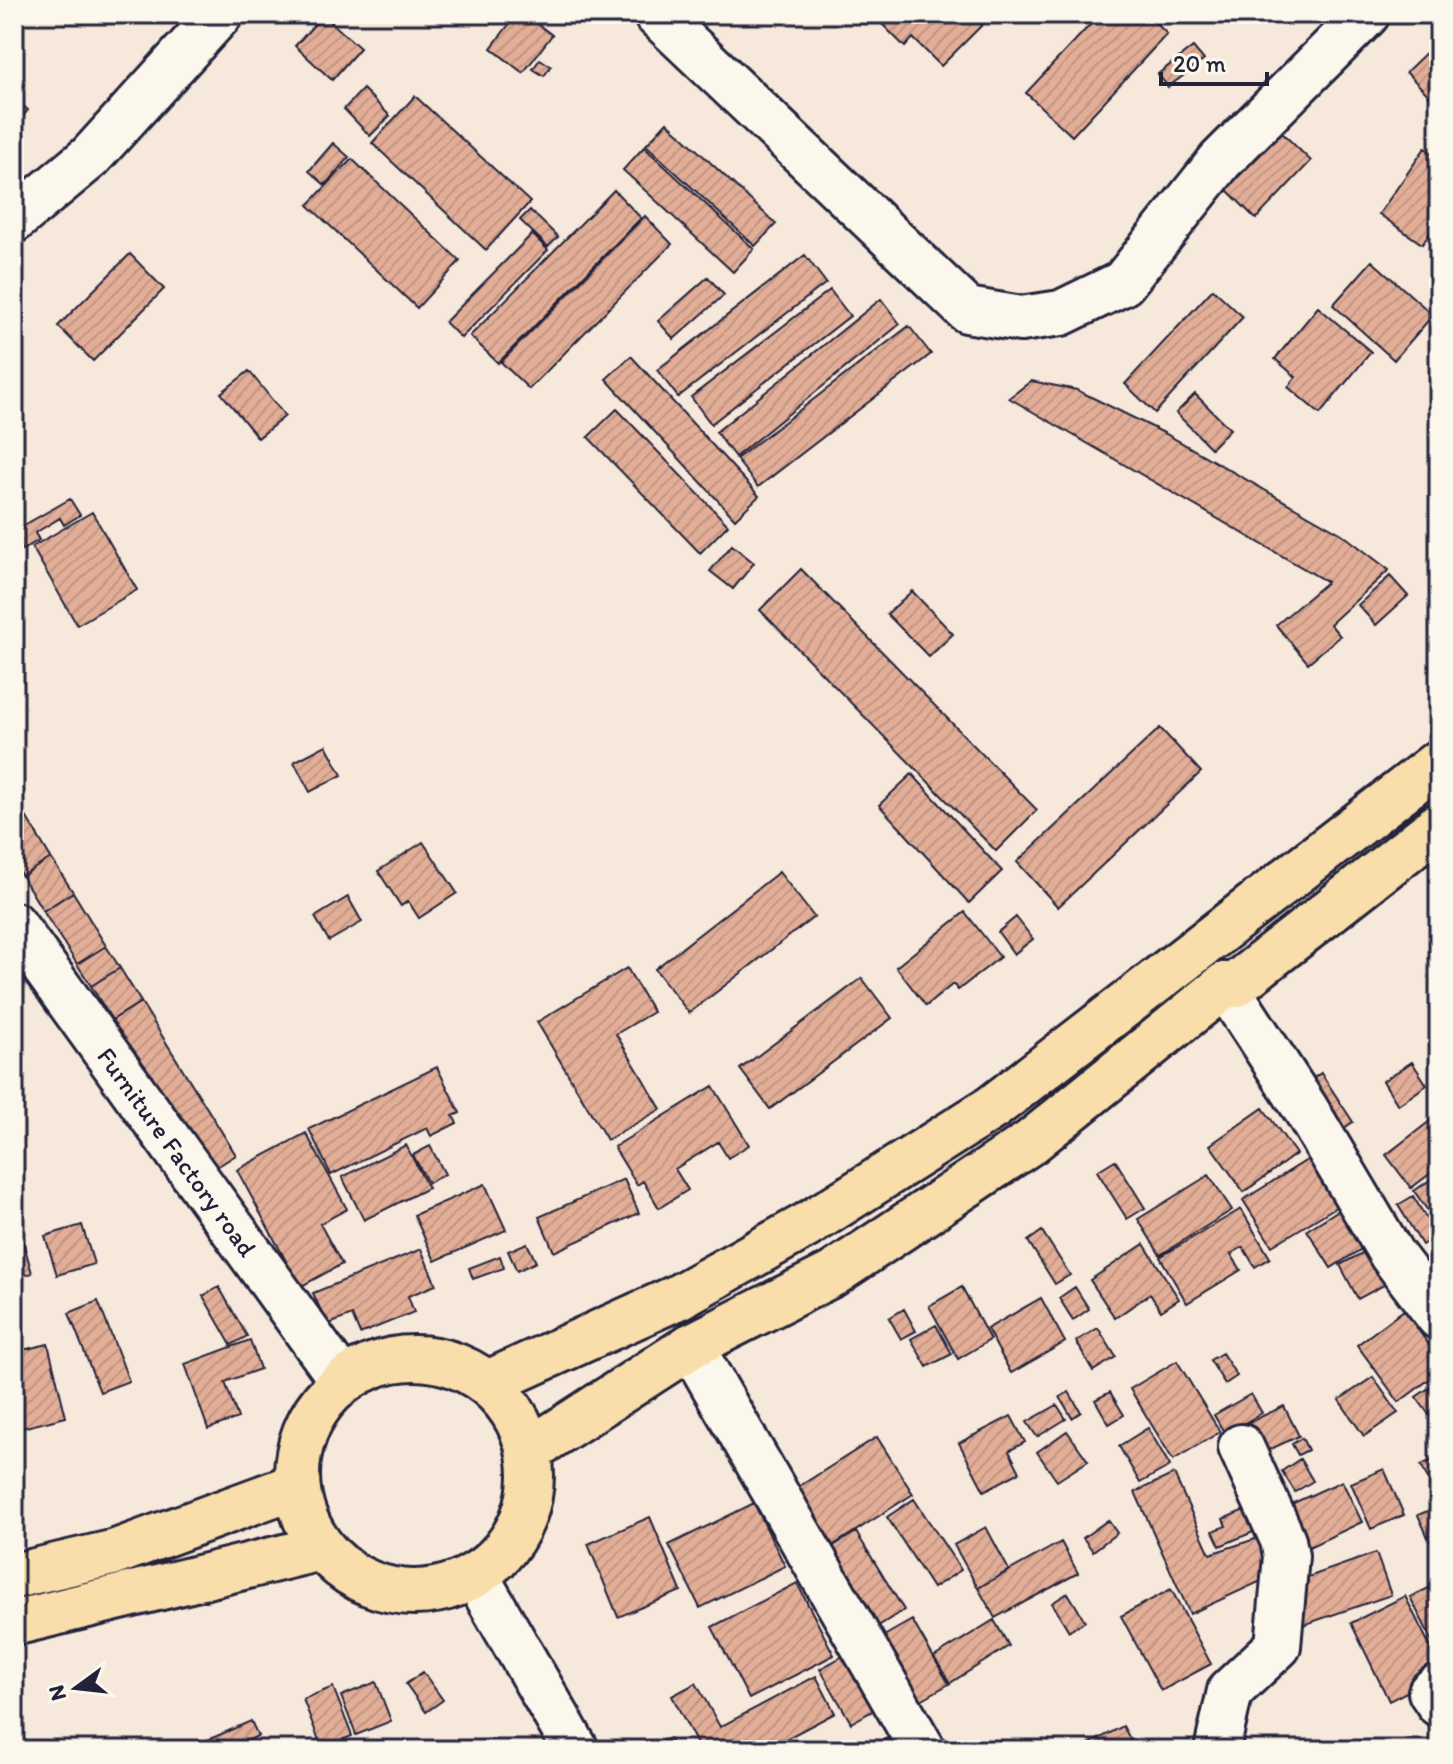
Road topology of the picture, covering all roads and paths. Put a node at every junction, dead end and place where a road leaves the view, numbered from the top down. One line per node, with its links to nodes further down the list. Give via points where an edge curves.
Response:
1 (220, 14): 4 (street, via 90,157)
2 (656, 14): 3 (street, via 967,310 1021,319 1061,313 1123,283 1220,161)
3 (1367, 14)
4 (14, 220)
5 (1439, 762): 12 (main road, via 993,1107 807,1225 678,1297)
6 (1439, 825): 8 (main road, via 1235,985)
7 (14, 925): 11 (street, Furniture Factory road)
8 (1225, 985): 9 (street, via 1392,1255); 10 (main road, via 1031,1142 833,1274)
9 (1439, 1317)
10 (691, 1346): 14 (main road); 23 (street)
11 (341, 1379): 12 (main road, via 415,1355); 15 (main road, via 304,1427)
12 (490, 1382): 14 (main road, via 515,1413)
13 (1241, 1447): 24 (street, via 1283,1540 1283,1621 1278,1646 1230,1691)
14 (530, 1450): 18 (main road, via 530,1498 511,1543)
15 (295, 1486): 16 (main road, via 304,1519); 17 (main road, via 116,1552)
16 (321, 1548): 18 (main road, via 366,1583 422,1593); 19 (main road)
17 (14, 1576)
18 (476, 1576): 22 (street)
19 (14, 1623)
20 (1439, 1686): 21 (street, via 1431,1692)
21 (1439, 1704)
22 (576, 1750)
23 (923, 1750)
24 (1217, 1750)

